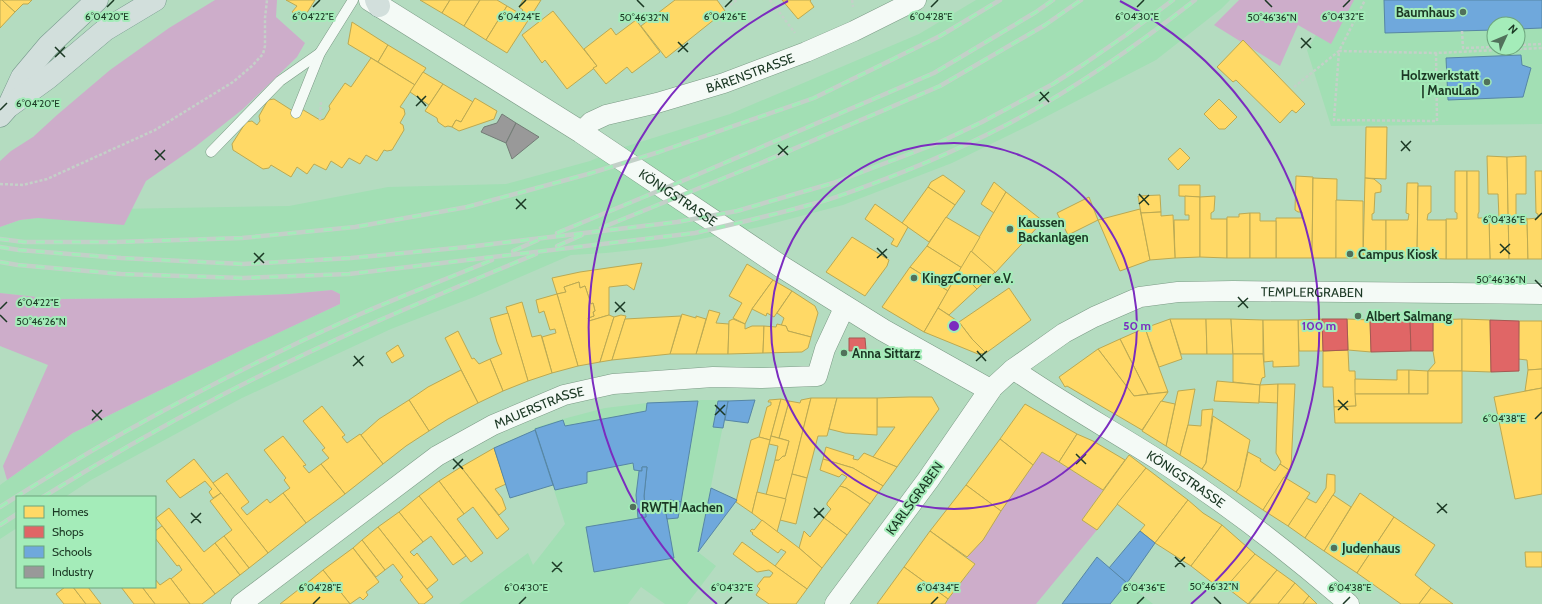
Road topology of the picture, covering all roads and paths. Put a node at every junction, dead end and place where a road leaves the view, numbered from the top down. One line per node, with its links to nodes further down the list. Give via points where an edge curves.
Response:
1 (97, 0): 21 (main road, via 42,52 22,77)
2 (155, 0): 21 (main road, via 105,30)
3 (267, 0): 25 (path, via 263,54 233,82 155,130 47,179 23,185)
4 (352, 0): 18 (lane)
5 (736, 0): 10 (path)
6 (770, 0): 17 (path, via 796,34)
7 (916, 0): 17 (street, BÄRENSTRASSE)
8 (1365, 0): 16 (path)
9 (375, 2): 23 (street, KÖNIGSTRASSE)
10 (730, 5)
11 (1462, 31): 14 (path, via 1463,48)
12 (1542, 44): 13 (path)
13 (1526, 45)
14 (1486, 47)
15 (1542, 48): 19 (path)
16 (1339, 51): 19 (path); 19 (path, via 1334,120 1437,121); 20 (path)
17 (806, 52): 23 (street, BÄRENSTRASSE, via 724,83 606,115 592,122)
18 (320, 53): 22 (lane); 24 (lane, via 280,81)
19 (1436, 53)
20 (1294, 87)
21 (4, 112)
22 (296, 113)
23 (581, 132): 27 (street, KÖNIGSTRASSE)
24 (211, 152)
25 (0, 184)
26 (1542, 294): 28 (street, TEMPLERGRABEN, via 1233,291 1178,292 1140,297 1064,333)
27 (845, 306): 29 (street, KÖNIGSTRASSE); 30 (street, MAUERSTRASSE, via 825,349 817,376 713,376 613,384 564,395 493,425 437,456)
28 (1012, 370): 29 (street, TEMPLERGRABEN); 32 (street, KÖNIGSTRASSE, via 1161,462 1240,516)
29 (990, 390): 31 (street, KARLSGRABEN, via 928,480)
30 (241, 604)
31 (836, 604)
32 (1349, 604)

